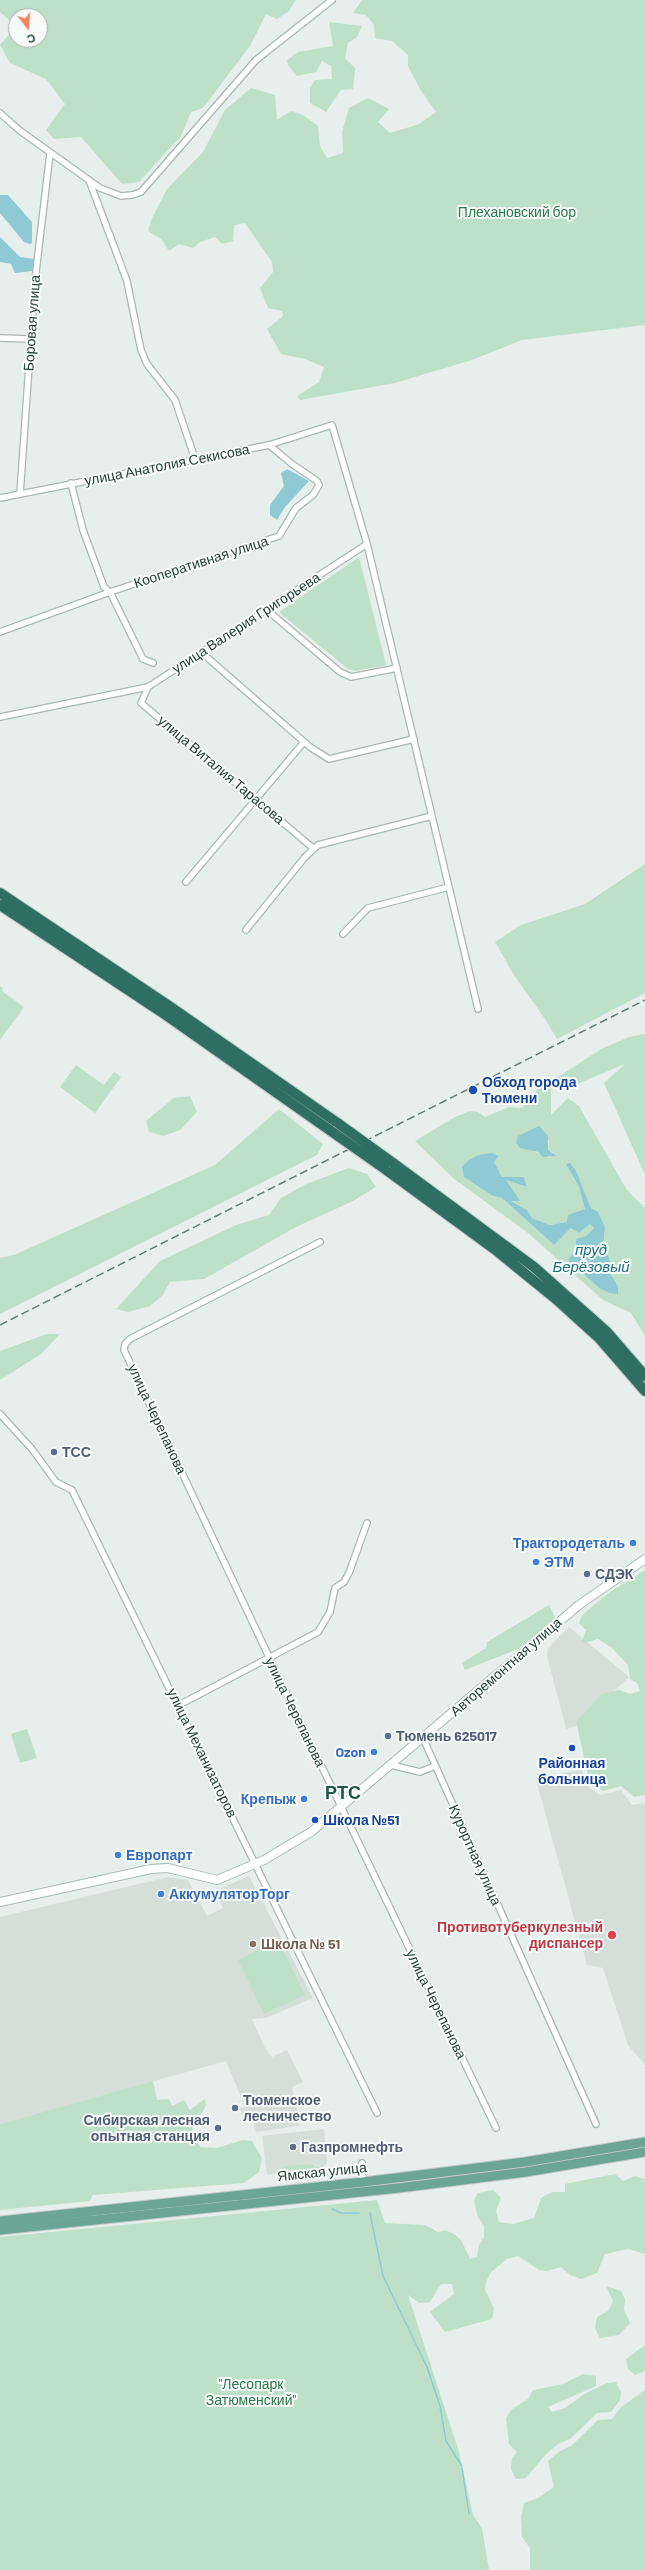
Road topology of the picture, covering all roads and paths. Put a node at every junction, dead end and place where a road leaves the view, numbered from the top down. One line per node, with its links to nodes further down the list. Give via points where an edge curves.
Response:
1 (332, 0): 4 (street, via 256,60 141,192 121,196)
2 (0, 113): 3 (street)
3 (50, 153): 4 (street); 6 (street, Боровая улица, via 42,207)
4 (88, 180): 8 (street, via 127,281 141,350 147,364 175,400)
5 (0, 338): 6 (street)
6 (30, 339): 10 (street, Боровая улица)
7 (269, 445): 8 (street, улица Анатолия Секисова); 12 (street, улица Анатолия Секисова, via 332,425); 13 (street, Кооперативная улица, via 318,481 319,485 313,495 296,508 278,536)
8 (195, 459): 9 (street, улица Анатолия Секисова)
9 (71, 483): 10 (street, улица Анатолия Секисова); 13 (street, via 83,530 104,587)
10 (20, 494): 11 (street, улица Анатолия Секисова)
11 (0, 498)
12 (367, 544): 14 (street, улица Валерия Григорьева); 18 (street)
13 (110, 592): 15 (street, Кооперативная улица); 17 (street, via 143,659)
14 (267, 610): 16 (street, улица Валерия Григорьева); 18 (street, via 340,672 351,677)
15 (0, 632)
16 (202, 653): 19 (street, улица Валерия Григорьева); 22 (street)
17 (153, 663)
18 (396, 668): 21 (street)
19 (148, 687): 20 (street, улица Валерия Григорьева); 23 (street, улица Виталия Тарасова, via 141,703)
20 (0, 718)
21 (414, 739): 22 (street, via 329,759); 24 (street)
22 (304, 742): 23 (street)
23 (256, 800): 25 (street, улица Виталия Тарасова); 26 (street)
24 (432, 816): 25 (street); 27 (street)
25 (314, 848): 30 (street)
26 (186, 882)
27 (449, 887): 31 (street, via 368,908); 32 (street)
28 (0, 893): 33 (highway, via 169,1006)
29 (0, 905): 33 (highway)
30 (246, 930)
31 (343, 934)
32 (478, 1009)
33 (335, 1127): 34 (highway, bridge)
34 (389, 1166): 36 (highway, via 534,1267 607,1332); 37 (highway, via 544,1289 599,1338)
35 (320, 1242): 41 (street, улица Черепанова, via 130,1339 124,1350)
36 (645, 1376)
37 (645, 1391)
38 (0, 1414): 42 (street, улица Механизаторов, via 32,1449 56,1482 72,1490)
39 (367, 1523): 41 (street, via 349,1573 344,1582 335,1588 330,1612 318,1632)
40 (645, 1559): 43 (street, Авторемонтная улица, via 579,1605)
41 (269, 1657): 42 (street); 46 (street, улица Черепанова)
42 (179, 1705): 47 (street, улица Механизаторов)
43 (423, 1738): 44 (street, Авторемонтная улица); 45 (street, Курортная улица)
44 (391, 1765): 45 (street, via 420,1772); 46 (street, Авторемонтная улица)
45 (436, 1766): 50 (street, Курортная улица)
46 (341, 1807): 47 (street, Авторемонтная улица, via 297,1841); 51 (street, улица Черепанова)
47 (256, 1863): 48 (street, Авторемонтная улица, via 217,1880 168,1868 151,1869); 49 (street, улица Механизаторов)
48 (0, 1902)
49 (377, 2113)
50 (596, 2124)
51 (496, 2128)
52 (645, 2142): 55 (main road, Ямская улица, via 525,2162)
53 (645, 2152): 57 (main road, Ямская улица, via 526,2172 399,2188)
54 (362, 2163): 55 (street)
55 (363, 2182): 56 (main road, Ямская улица)
56 (0, 2221)
57 (0, 2230)

